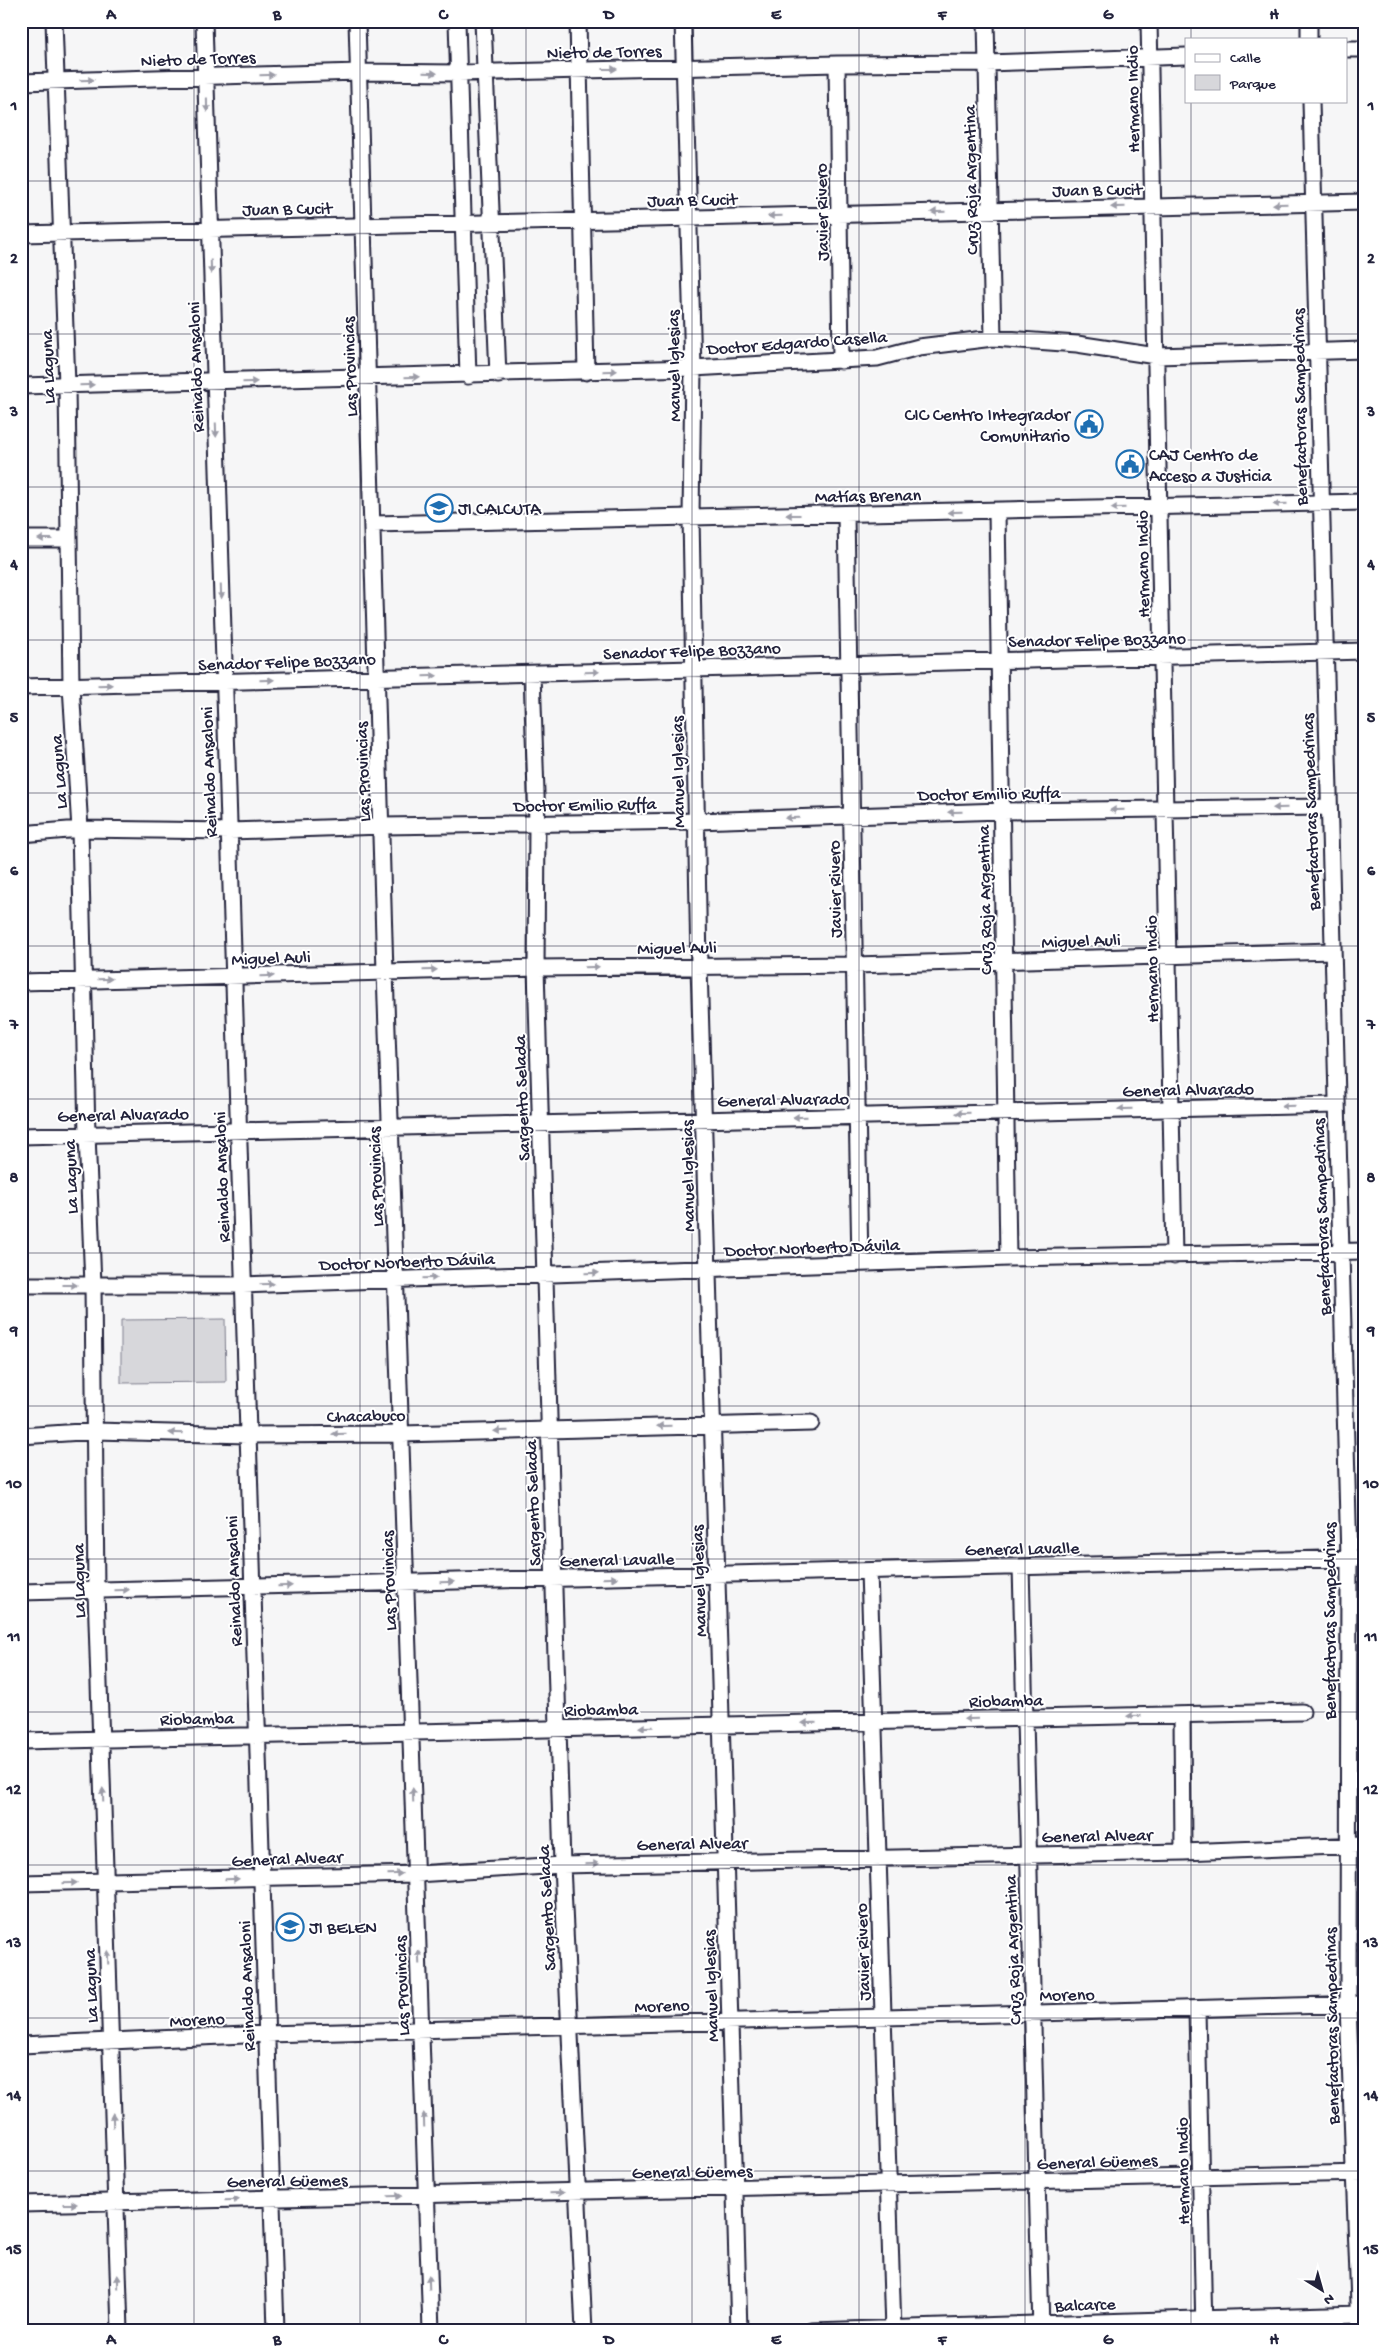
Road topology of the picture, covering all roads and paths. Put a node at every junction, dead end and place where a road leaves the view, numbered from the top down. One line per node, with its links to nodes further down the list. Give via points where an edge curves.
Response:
1 (54, 21): 24 (street, La Laguna)
2 (204, 21): 23 (street, Reinaldo Ansaloni)
3 (357, 21): 20 (street, Las Provincias)
4 (457, 21): 22 (street)
5 (483, 21): 21 (street)
6 (578, 21): 18 (street)
7 (683, 21): 19 (street, Manuel Iglesias)
8 (986, 21): 16 (street, Cruz Roja Argentina)
9 (1148, 21): 15 (street, Hermano Indio)
10 (1309, 21): 11 (street)
11 (1309, 38)
12 (1348, 49): 13 (street)
13 (1364, 49)
14 (1185, 56): 15 (street, Nieto de Torres)
15 (1149, 59): 16 (street, Nieto de Torres); 29 (street, Hermano Indio)
16 (987, 63): 17 (street, Nieto de Torres); 30 (street, Cruz Roja Argentina)
17 (837, 64): 19 (street, Nieto de Torres); 31 (street, Javier Rivero)
18 (579, 69): 19 (street, Nieto de Torres, one-way to 19); 21 (street, Nieto de Torres); 33 (street)
19 (685, 69): 32 (street, Manuel Iglesias)
20 (359, 72): 22 (street, Nieto de Torres, one-way to 22); 23 (street, Nieto de Torres, one-way to 20); 36 (street, Las Provincias)
21 (485, 72): 22 (street, Nieto de Torres); 34 (street)
22 (458, 73): 35 (street)
23 (206, 76): 24 (street, Nieto de Torres, one-way to 23); 37 (street, Reinaldo Ansaloni, one-way to 37)
24 (55, 81): 25 (street, Nieto de Torres); 38 (street, La Laguna)
25 (21, 82)
26 (1311, 102): 28 (street, Benefactoras Sampedrinas)
27 (1364, 202): 28 (street, Juan B Cucit)
28 (1313, 203): 29 (street, Juan B Cucit, one-way to 29); 42 (street, Benefactoras Sampedrinas)
29 (1153, 206): 30 (street, Juan B Cucit, one-way to 30); 43 (street, Hermano Indio)
30 (989, 210): 31 (street, Juan B Cucit, one-way to 31); 40 (street, Cruz Roja Argentina)
31 (841, 215): 32 (street, Juan B Cucit, one-way to 32); 44 (street, Javier Rivero)
32 (688, 217): 33 (street, Juan B Cucit); 45 (street, Manuel Iglesias)
33 (581, 220): 34 (street, Juan B Cucit); 46 (street)
34 (493, 222): 35 (street, Juan B Cucit); 47 (street)
35 (465, 223): 36 (street, Juan B Cucit); 48 (street)
36 (363, 225): 37 (street, Juan B Cucit); 49 (street, Las Provincias)
37 (210, 229): 38 (street, Juan B Cucit); 50 (street, Reinaldo Ansaloni, one-way to 50)
38 (61, 233): 39 (street, Juan B Cucit); 51 (street, La Laguna)
39 (21, 234)
40 (993, 338): 43 (street, Doctor Edgardo Casella, via 1077,344); 44 (street, Doctor Edgardo Casella)
41 (1364, 350): 42 (street, Doctor Edgardo Casella)
42 (1316, 351): 43 (street, Doctor Edgardo Casella); 54 (street, Benefactoras Sampedrinas)
43 (1156, 356): 55 (street, Hermano Indio)
44 (841, 361): 45 (street, Doctor Edgardo Casella)
45 (693, 368): 46 (street, Doctor Edgardo Casella, one-way to 45); 58 (street, Manuel Iglesias)
46 (586, 372): 47 (street, Doctor Edgardo Casella)
47 (498, 375): 48 (street, Doctor Edgardo Casella)
48 (468, 376): 49 (street, Doctor Edgardo Casella, one-way to 48)
49 (368, 378): 50 (street, Doctor Edgardo Casella, one-way to 49); 59 (street, Las Provincias)
50 (214, 383): 51 (street, Doctor Edgardo Casella, one-way to 50); 70 (street, Reinaldo Ansaloni, one-way to 70)
51 (67, 385): 52 (street, Doctor Edgardo Casella); 61 (street, La Laguna)
52 (21, 386)
53 (1364, 502): 54 (street, Matías Brenan)
54 (1320, 504): 55 (street, Matías Brenan, one-way to 55); 63 (street, Benefactoras Sampedrinas)
55 (1159, 507): 56 (street, Matías Brenan, one-way to 56); 64 (street, Hermano Indio)
56 (997, 511): 57 (street, Matías Brenan, one-way to 57); 65 (street, Cruz Roja Argentina)
57 (846, 515): 58 (street, Matías Brenan, one-way to 58); 66 (street, Javier Rivero)
58 (691, 516): 59 (street, Matías Brenan); 67 (street, Manuel Iglesias)
59 (373, 524): 69 (street, Las Provincias)
60 (21, 539): 61 (street, one-way to 60)
61 (68, 539): 71 (street, La Laguna)
62 (1364, 651): 63 (street, Senador Felipe Bozzano)
63 (1324, 652): 64 (street, Senador Felipe Bozzano); 73 (street, Benefactoras Sampedrinas)
64 (1163, 656): 65 (street, Senador Felipe Bozzano); 74 (street, Hermano Indio)
65 (999, 661): 66 (street, Senador Felipe Bozzano); 75 (street, Cruz Roja Argentina)
66 (849, 665): 67 (street, Senador Felipe Bozzano); 76 (street, Javier Rivero)
67 (694, 668): 68 (street, Senador Felipe Bozzano, one-way to 67); 77 (street, Manuel Iglesias)
68 (532, 674): 69 (street, Senador Felipe Bozzano, one-way to 68); 78 (street, Sargento Selada)
69 (378, 677): 70 (street, Senador Felipe Bozzano, one-way to 69); 79 (street, Las Provincias)
70 (224, 681): 71 (street, Senador Felipe Bozzano, one-way to 70); 81 (street, Reinaldo Ansaloni)
71 (71, 686): 72 (street, Senador Felipe Bozzano); 80 (street, La Laguna)
72 (21, 687)
73 (1328, 807): 74 (street, Doctor Emilio Ruffa, one-way to 74); 83 (street, Benefactoras Sampedrinas)
74 (1166, 809): 75 (street, Doctor Emilio Ruffa, one-way to 75); 84 (street, Hermano Indio)
75 (1002, 811): 76 (street, Doctor Emilio Ruffa, one-way to 76); 85 (street, Cruz Roja Argentina)
76 (852, 816): 77 (street, Doctor Emilio Ruffa, one-way to 77); 86 (street, Javier Rivero)
77 (696, 821): 78 (street, Doctor Emilio Ruffa); 87 (street, Manuel Iglesias)
78 (537, 823): 79 (street, Doctor Emilio Ruffa); 88 (street, Sargento Selada)
79 (382, 826): 81 (street, Doctor Emilio Ruffa); 89 (street, Las Provincias)
80 (80, 829): 81 (street, Doctor Emilio Ruffa); 82 (street, Doctor Emilio Ruffa); 91 (street, La Laguna)
81 (228, 831): 90 (street, Reinaldo Ansaloni)
82 (21, 834)
83 (1332, 951): 84 (street, Miguel Auli); 93 (street, Benefactoras Sampedrinas)
84 (1169, 956): 85 (street, Miguel Auli); 94 (street, Hermano Indio)
85 (1004, 960): 86 (street, Miguel Auli); 95 (street, Cruz Roja Argentina)
86 (855, 965): 87 (street, Miguel Auli); 96 (street, Javier Rivero)
87 (699, 966): 88 (street, Miguel Auli, one-way to 87); 97 (street, Manuel Iglesias)
88 (536, 968): 89 (street, Miguel Auli, one-way to 88); 98 (street, Sargento Selada)
89 (385, 972): 90 (street, Miguel Auli, one-way to 89); 99 (street, Las Provincias)
90 (234, 977): 91 (street, Miguel Auli, one-way to 90); 100 (street, Reinaldo Ansaloni)
91 (84, 979): 92 (street, Miguel Auli); 101 (street, La Laguna)
92 (21, 982)
93 (1336, 1105): 94 (street, General Alvarado, one-way to 94); 104 (street, Benefactoras Sampedrinas)
94 (1173, 1108): 95 (street, General Alvarado, one-way to 95); 105 (street, Hermano Indio)
95 (1006, 1112): 96 (street, General Alvarado, one-way to 96); 106 (street, Cruz Roja Argentina)
96 (858, 1116): 97 (street, General Alvarado, one-way to 97); 107 (street, Javier Rivero)
97 (705, 1119): 98 (street, General Alvarado); 108 (street, Manuel Iglesias)
98 (541, 1124): 99 (street, General Alvarado); 109 (street, Sargento Selada)
99 (392, 1129): 100 (street, General Alvarado); 110 (street, Las Provincias)
100 (238, 1130): 101 (street, General Alvarado); 113 (street, Reinaldo Ansaloni)
101 (87, 1134): 102 (street, General Alvarado); 112 (street, La Laguna)
102 (21, 1136)
103 (1364, 1251): 104 (street, Doctor Norberto Dávila)
104 (1340, 1252): 105 (street, Doctor Norberto Dávila); 121 (street, Benefactoras Sampedrinas)
105 (1174, 1256): 106 (street, Doctor Norberto Dávila)
106 (1008, 1258): 107 (street, Doctor Norberto Dávila)
107 (860, 1263): 108 (street, Doctor Norberto Dávila)
108 (708, 1270): 109 (street, Doctor Norberto Dávila, one-way to 108); 115 (street, Manuel Iglesias)
109 (544, 1275): 110 (street, Doctor Norberto Dávila, one-way to 109); 116 (street, Sargento Selada)
110 (397, 1279): 113 (street, Doctor Norberto Dávila, one-way to 110); 118 (street, Las Provincias)
111 (21, 1285): 112 (street, Doctor Norberto Dávila, one-way to 112)
112 (93, 1285): 113 (street, Doctor Norberto Dávila); 117 (street, La Laguna)
113 (243, 1285): 119 (street, Reinaldo Ansaloni)
114 (811, 1423): 115 (street, Chacabuco)
115 (712, 1425): 116 (street, Chacabuco, one-way to 116); 124 (street, Manuel Iglesias)
116 (549, 1429): 118 (street, Chacabuco, one-way to 118); 125 (street, Sargento Selada)
117 (96, 1431): 119 (street, Chacabuco, one-way to 117); 120 (street, Chacabuco); 128 (street, La Laguna)
118 (402, 1434): 119 (street, Chacabuco, one-way to 119); 126 (street, Las Provincias)
119 (248, 1435): 127 (street, Reinaldo Ansaloni)
120 (21, 1436)
121 (1356, 1559): 122 (street, General Lavalle); 141 (street, Benefactoras Sampedrinas)
122 (1021, 1567): 123 (street, General Lavalle); 132 (street, Cruz Roja Argentina)
123 (869, 1571): 124 (street, General Lavalle); 133 (street, Javier Rivero)
124 (717, 1575): 125 (street, General Lavalle, one-way to 124); 134 (street, Manuel Iglesias)
125 (553, 1579): 126 (street, General Lavalle, one-way to 125); 135 (street, Sargento Selada)
126 (407, 1583): 127 (street, General Lavalle, one-way to 126); 136 (street, Las Provincias)
127 (252, 1587): 128 (street, General Lavalle, one-way to 127); 137 (street, Reinaldo Ansaloni)
128 (96, 1591): 129 (street, General Lavalle); 138 (street, La Laguna)
129 (21, 1592)
130 (1302, 1712): 131 (street, Riobamba)
131 (1182, 1715): 132 (street, Riobamba, one-way to 132); 142 (street)
132 (1025, 1718): 133 (street, Riobamba, one-way to 133); 143 (street, Cruz Roja Argentina)
133 (874, 1722): 134 (street, Riobamba, one-way to 134); 144 (street, Javier Rivero)
134 (721, 1725): 135 (street, Riobamba, one-way to 135); 145 (street, Manuel Iglesias)
135 (558, 1729): 136 (street, Riobamba); 146 (street, Sargento Selada)
136 (412, 1732): 137 (street, Riobamba); 147 (street, Las Provincias, one-way to 136)
137 (257, 1735): 138 (street, Riobamba); 148 (street, Reinaldo Ansaloni)
138 (101, 1739): 139 (street, Riobamba); 149 (street, La Laguna, one-way to 138)
139 (21, 1742)
140 (1364, 1845): 141 (street, General Alvear)
141 (1347, 1846): 142 (street, General Alvear); 152 (street, Benefactoras Sampedrinas)
142 (1183, 1852): 143 (street, General Alvear)
143 (1028, 1855): 144 (street, General Alvear); 154 (street, Cruz Roja Argentina)
144 (878, 1857): 145 (street, General Alvear); 155 (street, Javier Rivero)
145 (725, 1861): 146 (street, General Alvear, one-way to 145); 156 (street, Manuel Iglesias)
146 (562, 1865): 147 (street, General Alvear); 157 (street, Sargento Selada)
147 (416, 1874): 148 (street, General Alvear, one-way to 147); 158 (street, Las Provincias, one-way to 147)
148 (261, 1878): 149 (street, General Alvear, one-way to 148); 159 (street, Reinaldo Ansaloni)
149 (106, 1882): 150 (street, General Alvear, one-way to 149); 160 (street, La Laguna, one-way to 149)
150 (21, 1883)
151 (1364, 2004): 152 (street, Moreno)
152 (1348, 2005): 153 (street, Moreno); 162 (street, Benefactoras Sampedrinas)
153 (1197, 2010): 154 (street, Moreno); 163 (street, Hermano Indio)
154 (1033, 2013): 155 (street, Moreno); 164 (street, Cruz Roja Argentina)
155 (883, 2017): 156 (street, Moreno); 165 (street, Javier Rivero)
156 (730, 2022): 157 (street, Moreno); 166 (street, Manuel Iglesias)
157 (570, 2028): 158 (street, Moreno); 167 (street, Sargento Selada)
158 (421, 2030): 159 (street, Moreno); 168 (street, Las Provincias, one-way to 158)
159 (266, 2034): 160 (street, Moreno); 169 (street, Reinaldo Ansaloni)
160 (111, 2042): 161 (street, Moreno); 170 (street, La Laguna, one-way to 160)
161 (21, 2045)
162 (1359, 2173): 163 (street, General Güemes); 172 (street, Benefactoras Sampedrinas)
163 (1201, 2176): 164 (street, General Güemes); 173 (street, Hermano Indio)
164 (1037, 2181): 165 (street, General Güemes); 174 (street, Cruz Roja Argentina)
165 (888, 2185): 166 (street, General Güemes); 175 (street, Javier Rivero)
166 (735, 2188): 167 (street, General Güemes); 180 (street, Manuel Iglesias)
167 (579, 2192): 168 (street, General Güemes, one-way to 167); 179 (street, Sargento Selada)
168 (426, 2196): 169 (street, General Güemes, one-way to 168); 178 (street, Las Provincias, one-way to 168)
169 (272, 2199): 170 (street, General Güemes, one-way to 169); 177 (street, Reinaldo Ansaloni)
170 (116, 2203): 171 (street, General Güemes, one-way to 170); 176 (street, La Laguna, one-way to 170)
171 (21, 2204)
172 (1359, 2314): 173 (street, Balcarce); 182 (street, Benefactoras Sampedrinas)
173 (1204, 2325): 174 (street, Balcarce)
174 (1041, 2327): 175 (street, Balcarce)
175 (893, 2330): 181 (street, Balcarce)
176 (120, 2331)
177 (276, 2331)
178 (430, 2331)
179 (584, 2331)
180 (739, 2331)
181 (812, 2331)
182 (1360, 2331)

